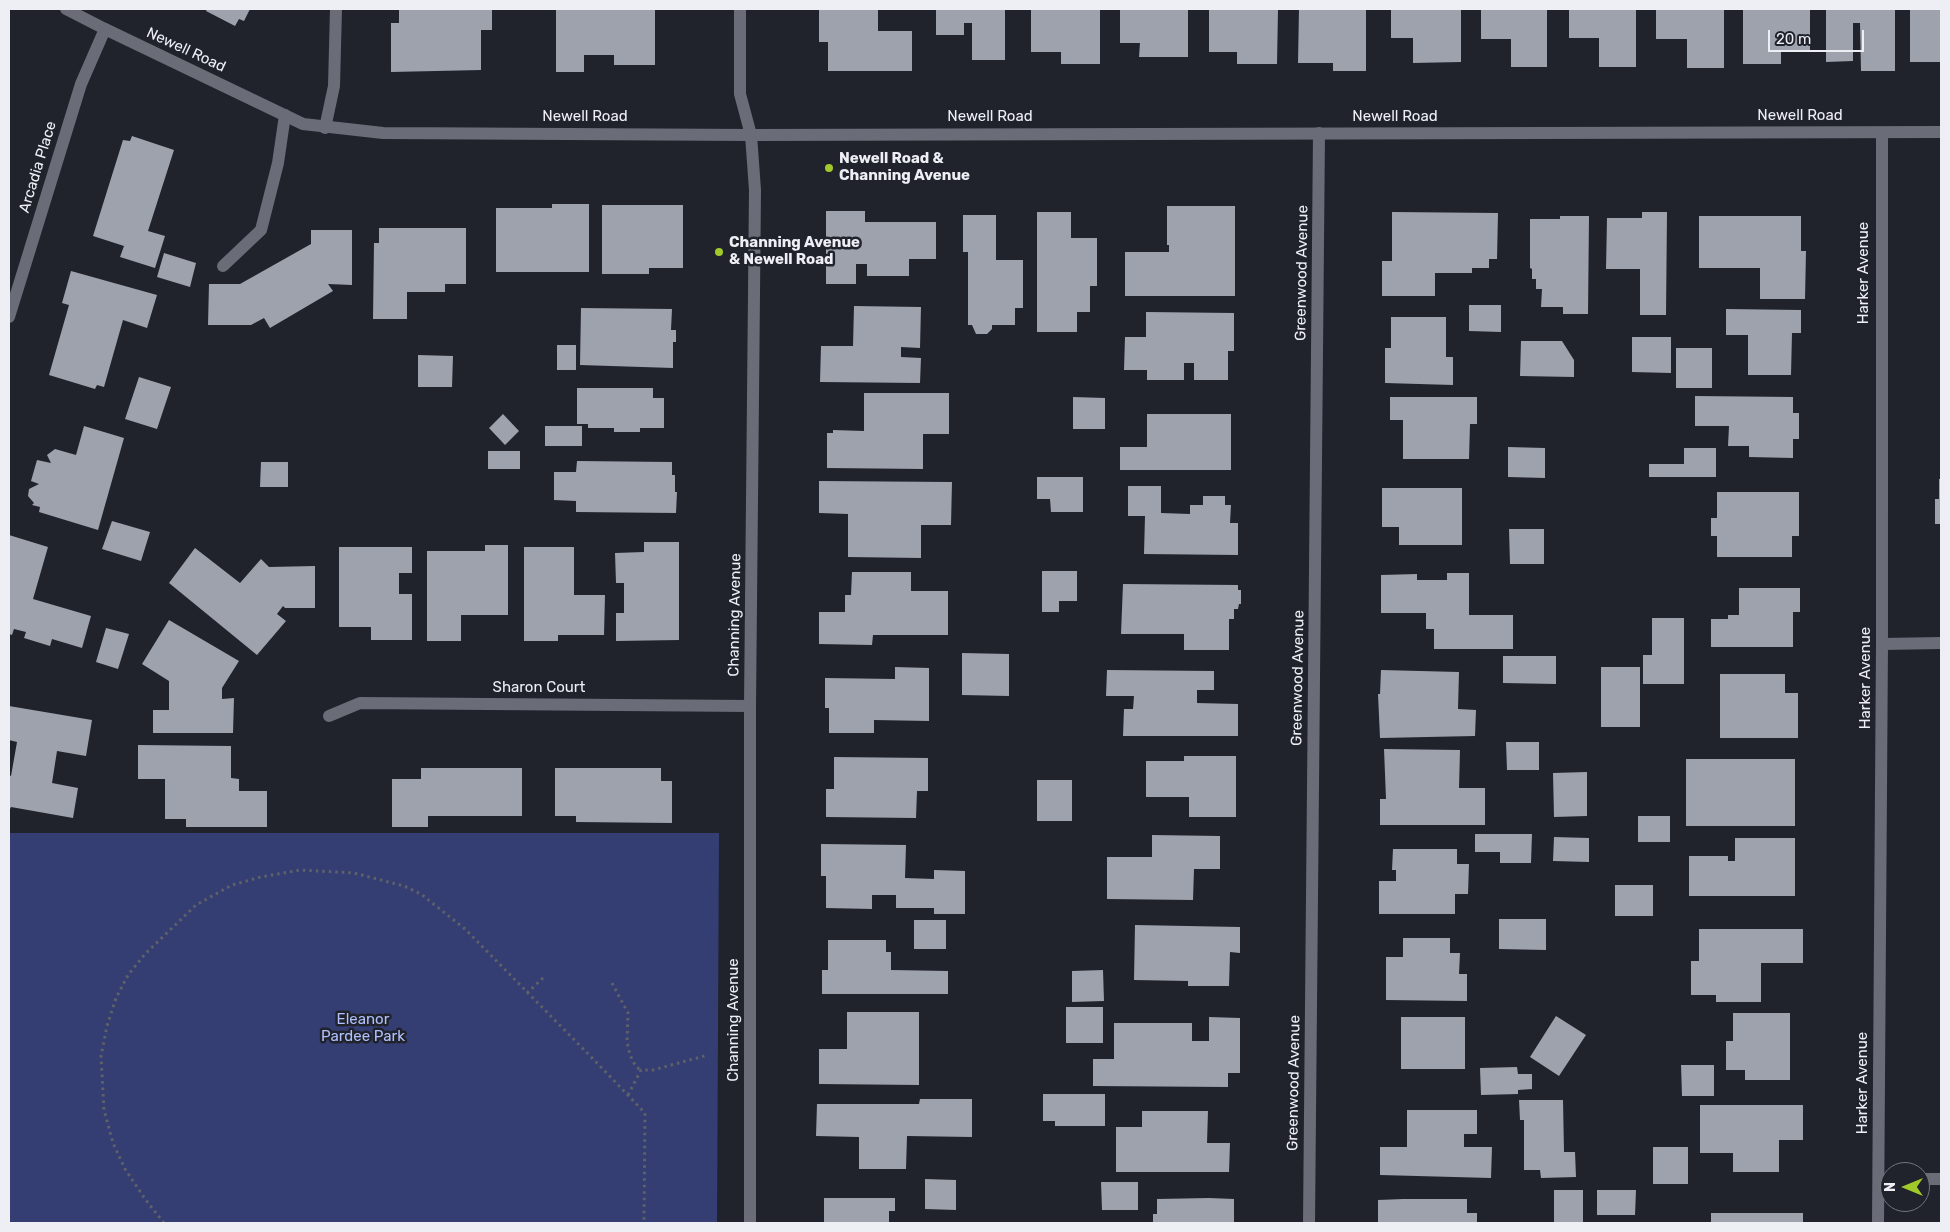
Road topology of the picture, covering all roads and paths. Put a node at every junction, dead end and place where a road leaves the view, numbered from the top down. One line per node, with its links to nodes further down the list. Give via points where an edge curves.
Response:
1 (66, 9): 4 (street, Newell Road)
2 (336, 9): 6 (street, via 334,86)
3 (740, 9): 10 (street, Channing Avenue, via 740,94)
4 (105, 30): 5 (street, Newell Road); 12 (street, Arcadia Place, via 80,84)
5 (285, 115): 6 (street, Newell Road, via 303,124); 11 (street, via 278,163 261,230)
6 (325, 128): 10 (street, Newell Road, via 383,133)
7 (1882, 132): 8 (street, Newell Road); 9 (street, Newell Road); 14 (street, Harker Avenue)
8 (1941, 132)
9 (1319, 133): 10 (street, Newell Road); 28 (street, Greenwood Avenue)
10 (752, 135): 15 (street, Channing Avenue, via 755,199)
11 (223, 266)
12 (9, 317)
13 (1941, 643): 14 (street)
14 (1882, 644): 23 (street, Harker Avenue)
15 (750, 706): 16 (street, Sharon Court, via 360,703); 27 (street, Channing Avenue)
16 (329, 716)
17 (545, 976): 19 (path)
18 (612, 984): 21 (path, via 628,1013 627,1042 636,1067)
19 (527, 993): 22 (path); 25 (path, via 439,906 421,894 383,880 354,873 300,870 261,876 232,886 196,905 128,975 113,1007 101,1056 104,1110 113,1143 125,1169)
20 (708, 1055): 21 (path, via 653,1070)
21 (641, 1070): 22 (path)
22 (628, 1096): 26 (path, via 645,1113)
23 (1884, 1162)
24 (1880, 1208): 29 (street, Harker Avenue)
25 (164, 1223)
26 (644, 1223)
27 (750, 1223)
28 (1309, 1223)
29 (1878, 1223)

